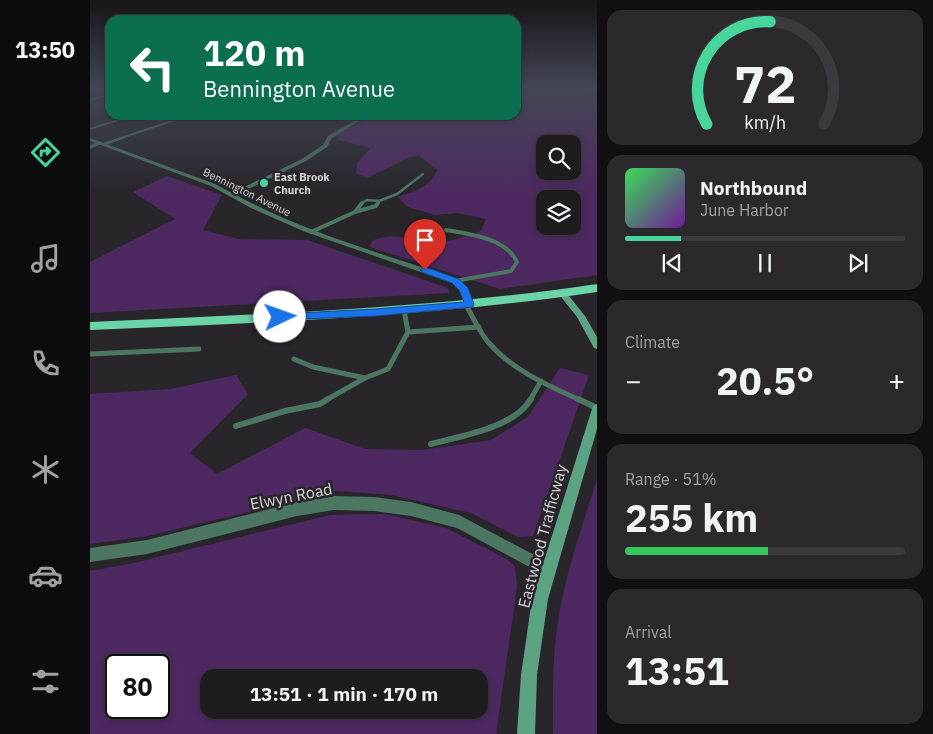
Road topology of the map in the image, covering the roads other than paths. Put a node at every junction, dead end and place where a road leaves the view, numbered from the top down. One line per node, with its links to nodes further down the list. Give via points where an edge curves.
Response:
1 (106, 123): 4 (street)
2 (165, 123): 6 (lane)
3 (353, 123): 9 (street, via 330,137 326,146 304,160)
4 (90, 128)
5 (90, 139): 6 (street, Bennington Avenue)
6 (102, 144): 7 (street); 9 (street, Bennington Avenue)
7 (90, 147)
8 (423, 174): 10 (lane, via 413,184)
9 (234, 194): 13 (street, Bennington Avenue, via 261,211)
10 (379, 201): 11 (lane, via 376,206); 11 (lane, via 362,202)
11 (355, 212): 13 (lane)
12 (446, 230): 14 (lane, via 490,241 516,256 517,262 511,271)
13 (311, 232): 14 (street, Bennington Avenue)
14 (455, 281): 17 (street, via 464,288)
15 (597, 288): 16 (highway)
16 (562, 294): 17 (highway); 22 (main road, via 581,316)
17 (468, 305): 18 (highway); 20 (lane)
18 (404, 310): 19 (highway); 21 (lane)
19 (90, 326)
20 (479, 328): 21 (lane); 27 (lane, via 487,341 513,365)
21 (408, 332): 26 (lane, via 388,369)
22 (597, 346)
23 (199, 349): 24 (lane)
24 (90, 354)
25 (294, 360): 26 (lane)
26 (365, 378): 29 (lane, via 320,404)
27 (541, 381): 28 (lane); 30 (lane, via 527,406 500,425)
28 (597, 408): 32 (main road, Eastwood Trafficway)
29 (236, 426)
30 (431, 444)
31 (90, 555): 32 (street, Elwyn Road, via 146,547 297,509 334,503 374,504 411,509 459,522)
32 (548, 570): 33 (main road, Eastwood Trafficway, via 540,599 529,675)
33 (526, 734)

